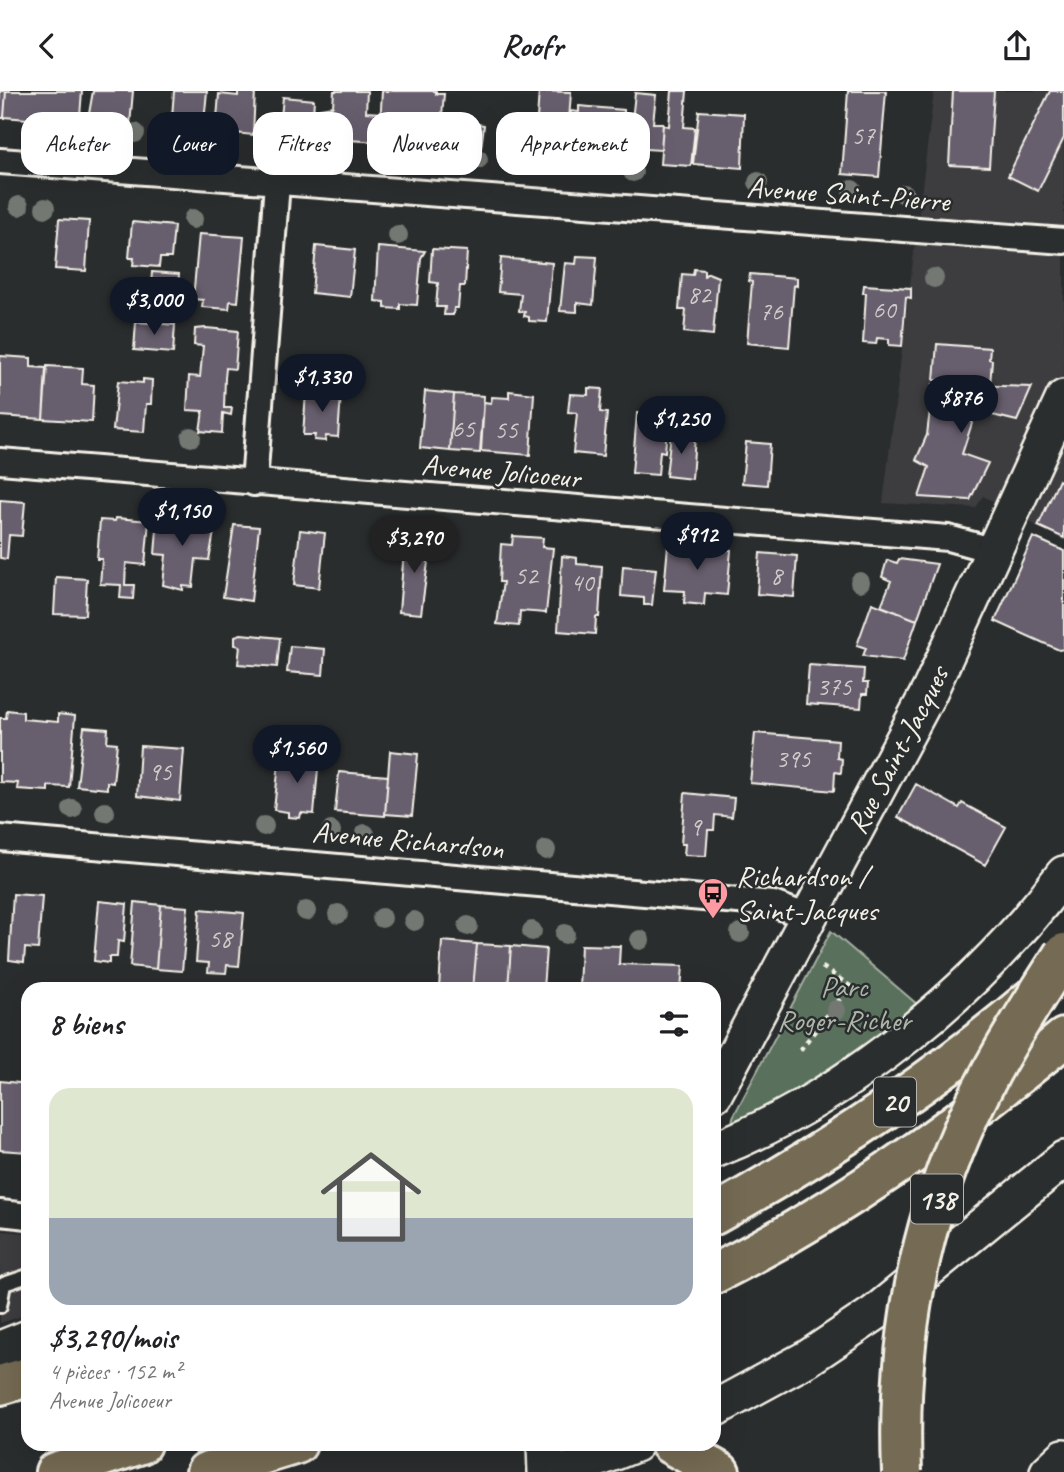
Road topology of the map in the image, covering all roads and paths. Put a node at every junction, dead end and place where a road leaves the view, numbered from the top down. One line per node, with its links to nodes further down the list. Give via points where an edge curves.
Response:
1 (0, 161): 2 (street, Avenue Saint-Pierre)
2 (277, 183): 3 (street, Avenue Saint-Pierre); 6 (street)
3 (1064, 241)
4 (1064, 398): 7 (main road, Rue Saint-Jacques)
5 (0, 461): 6 (street, Avenue Jolicoeur)
6 (254, 483): 7 (street, Avenue Jolicoeur, via 948,538)
7 (995, 551): 10 (main road, Rue Saint-Jacques, via 929,692)
8 (0, 838): 10 (street, Avenue Richardson, via 774,904)
9 (1064, 874): 17 (main road, via 977,972 888,1049 813,1101)
10 (808, 917): 16 (main road, Rue Saint-Jacques)
11 (1064, 953): 41 (highway, 138, bridge, via 980,1094 935,1204 910,1311 901,1411)
12 (811, 959): 15 (path, via 850,986)
13 (1064, 971): 19 (highway, 20, via 888,1108)
14 (1064, 1038): 22 (highway, 20, via 872,1181)
15 (800, 1050)
16 (721, 1081)
17 (721, 1147)
18 (1064, 1159): 29 (main road, via 875,1313 808,1358)
19 (721, 1211)
20 (0, 1213): 21 (street)
21 (21, 1215)
22 (721, 1270)
23 (21, 1278): 24 (lane, via 4,1284)
24 (0, 1306)
25 (21, 1341): 26 (main road)
26 (0, 1349)
27 (21, 1379): 28 (highway)
28 (0, 1385)
29 (721, 1405)
30 (120, 1451): 36 (highway)
31 (274, 1451): 37 (highway)
32 (545, 1451): 38 (main road)
33 (618, 1451): 39 (main road)
34 (682, 1451): 40 (highway)
35 (1064, 1457): 42 (main road)
36 (55, 1472)
37 (206, 1472)
38 (545, 1472)
39 (565, 1472)
40 (720, 1472)
41 (902, 1472)
42 (1048, 1472)

